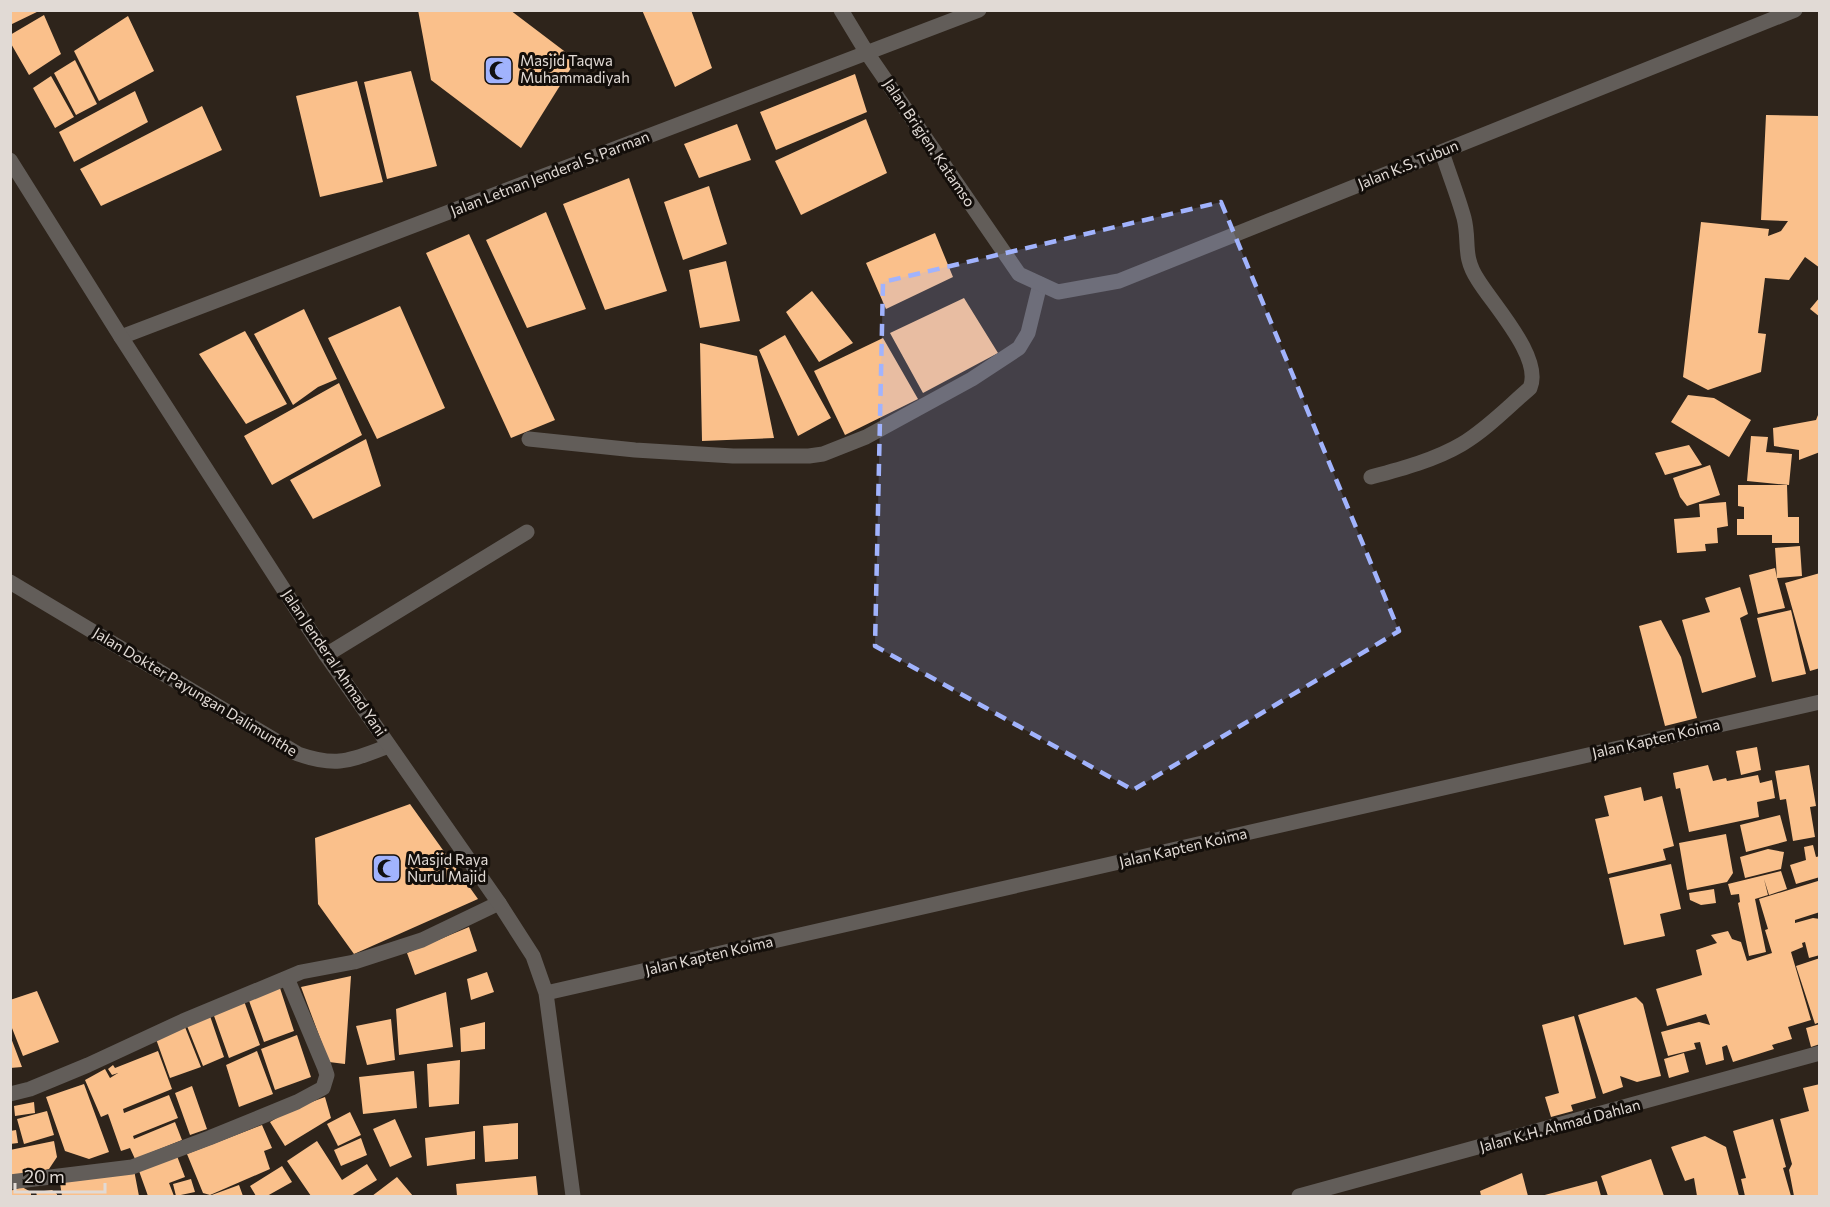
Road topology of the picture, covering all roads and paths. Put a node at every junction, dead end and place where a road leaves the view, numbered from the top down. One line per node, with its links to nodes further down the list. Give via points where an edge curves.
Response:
1 (841, 10): 4 (street, Jalan Brigjen. Katamso)
2 (978, 10): 4 (street, Jalan Letnan Jenderal S. Parman)
3 (1795, 10): 5 (street, Jalan K.S. Tubun)
4 (867, 53): 7 (street, Jalan Brigjen. Katamso); 9 (street, Jalan Letnan Jenderal S. Parman)
5 (1442, 152): 8 (street, Jalan K.S. Tubun, via 1119,281 1058,292); 11 (street, via 1464,220 1468,261 1526,350 1533,381 1530,388 1462,444)
6 (10, 160): 9 (street, Jalan Jenderal Ahmad Yani)
7 (1019, 274): 8 (street, Jalan K.S. Tubun)
8 (1040, 284): 10 (street, via 1028,333 1019,348 876,432 823,454 733,456)
9 (121, 337): 14 (street, Jalan Jenderal Ahmad Yani)
10 (528, 439)
11 (1371, 477)
12 (527, 532): 14 (street)
13 (10, 582): 16 (street, Jalan Dokter Payungan Dalimunthe, via 298,754 342,762)
14 (326, 655): 16 (street, Jalan Jenderal Ahmad Yani)
15 (1820, 702): 19 (street, Jalan Kapten Koima)
16 (389, 746): 17 (street, Jalan Jenderal Ahmad Yani)
17 (499, 903): 18 (street, via 422,940); 19 (street, Jalan Jenderal Ahmad Yani, via 534,956)
18 (287, 978): 21 (street, via 88,1065); 22 (street, via 327,1075 323,1088 220,1134 132,1167)
19 (546, 993): 23 (street, Jalan Jenderal Ahmad Yani)
20 (1820, 1053): 24 (street, Jalan K.H. Ahmad Dahlan)
21 (10, 1094)
22 (10, 1182)
23 (573, 1197)
24 (1299, 1197)

